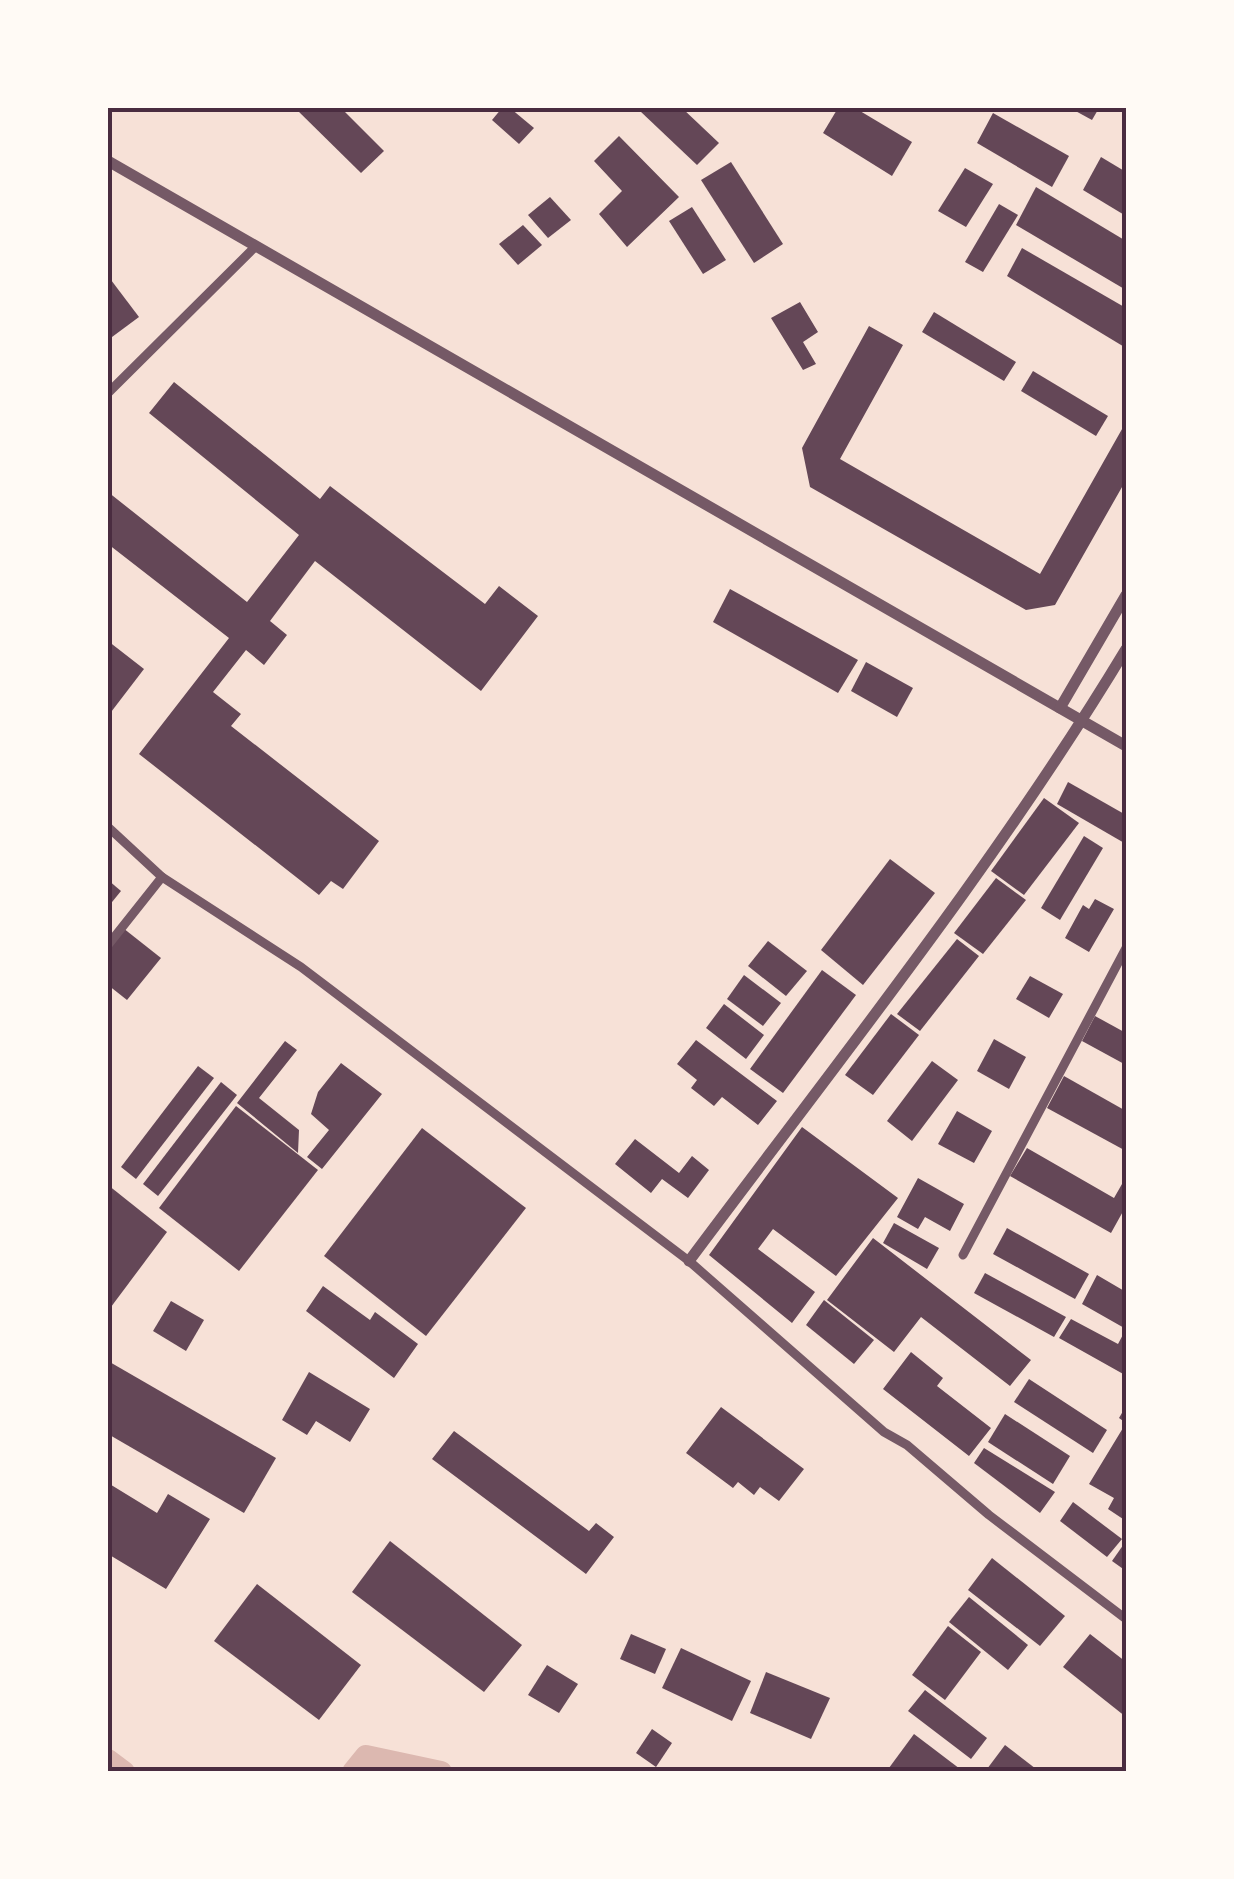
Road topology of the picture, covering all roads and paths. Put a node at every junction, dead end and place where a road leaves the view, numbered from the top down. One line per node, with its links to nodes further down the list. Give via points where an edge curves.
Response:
1 (108, 161): 2 (street)
2 (256, 246): 3 (street); 6 (street)
3 (108, 393)
4 (1126, 595): 6 (street)
5 (1126, 649): 7 (street)
6 (1060, 708): 7 (street)
7 (1083, 721): 8 (street); 14 (street)
8 (1126, 746)
9 (108, 828): 10 (street)
10 (162, 876): 11 (street); 14 (street, via 301,967)
11 (108, 946)
12 (1126, 948): 13 (street)
13 (963, 1255)
14 (688, 1262): 15 (street, via 884,1432)
15 (1126, 1619)

